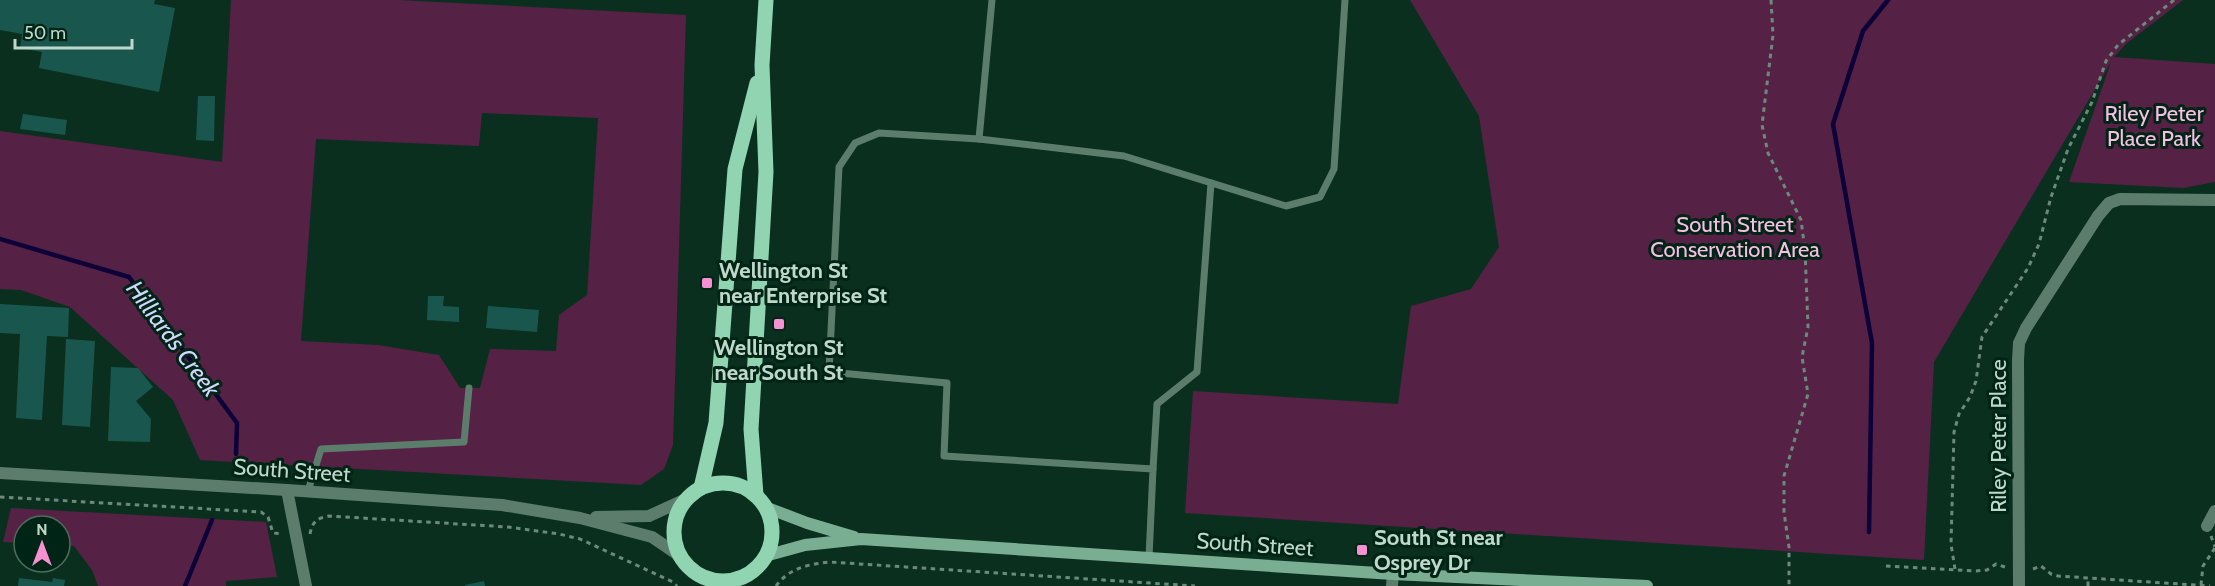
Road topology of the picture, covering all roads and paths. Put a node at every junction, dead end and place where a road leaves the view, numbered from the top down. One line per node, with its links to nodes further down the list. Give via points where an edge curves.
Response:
1 (766, 0): 6 (main road)
2 (992, 0): 7 (lane)
3 (1345, 0): 8 (lane, via 1334,169 1320,197 1286,206)
4 (1771, 0): 41 (path, via 1773,35 1762,125 1768,153 1801,220 1808,327 1802,357 1808,394 1784,476)
5 (2174, 0): 31 (path, via 2118,45 2106,61 2092,102 2068,149 2039,244 2028,268 1982,337 1976,381 1954,432 1951,544)
6 (762, 65): 13 (main road, via 735,169 716,423); 16 (main road, via 766,172 751,429)
7 (979, 139): 8 (lane, via 1124,156); 11 (lane, via 879,133 855,143 839,167 829,372 947,383 944,456)
8 (1211, 183): 11 (lane, via 1197,372 1157,404)
9 (2215, 200): 30 (street, Riley Peter Place, via 2120,199 2109,203 2026,328 2018,360)
10 (469, 388): 15 (lane, via 464,442 321,449)
11 (1153, 469): 26 (lane)
12 (0, 473): 14 (street, South Street)
13 (700, 488): 16 (main road, via 730,483); 18 (main road)
14 (287, 490): 15 (street, South Street); 23 (street)
15 (308, 491): 21 (street, South Street, via 502,505)
16 (756, 495): 19 (main road)
17 (0, 498): 23 (path, via 261,512 268,517 273,533)
18 (684, 500): 21 (street, South Street, via 649,516); 27 (main road, via 674,523 674,540)
19 (765, 507): 24 (street, South Street); 28 (main road, via 771,523 771,540)
20 (2215, 511): 22 (street)
21 (580, 518): 27 (street, South Street, via 652,537)
22 (2207, 526)
23 (296, 534): 34 (street); 35 (path, via 311,534 314,522 328,516 508,527 580,539)
24 (861, 539): 26 (street, South Street); 28 (street, South Street, via 805,545)
25 (2215, 548): 44 (path, via 2203,566)
26 (1149, 558): 33 (street, South Street)
27 (684, 561): 28 (main road, via 695,572 725,580 742,577); 36 (main road)
28 (761, 562): 37 (main road)
29 (1886, 566): 31 (path)
30 (2019, 568): 31 (path, via 1996,564 1987,570); 32 (path, via 2041,566 2058,576); 42 (street, Riley Peter Place)
31 (1955, 569)
32 (2088, 578): 43 (path); 44 (path)
33 (1393, 580): 40 (street, South Street)
34 (306, 586)
35 (677, 586)
36 (696, 586)
37 (750, 586)
38 (776, 586): 39 (path, via 792,571 830,562)
39 (1195, 586)
40 (1647, 586)
41 (1789, 586)
42 (2019, 586)
43 (2088, 586)
44 (2201, 586): 45 (path)
45 (2210, 586)

